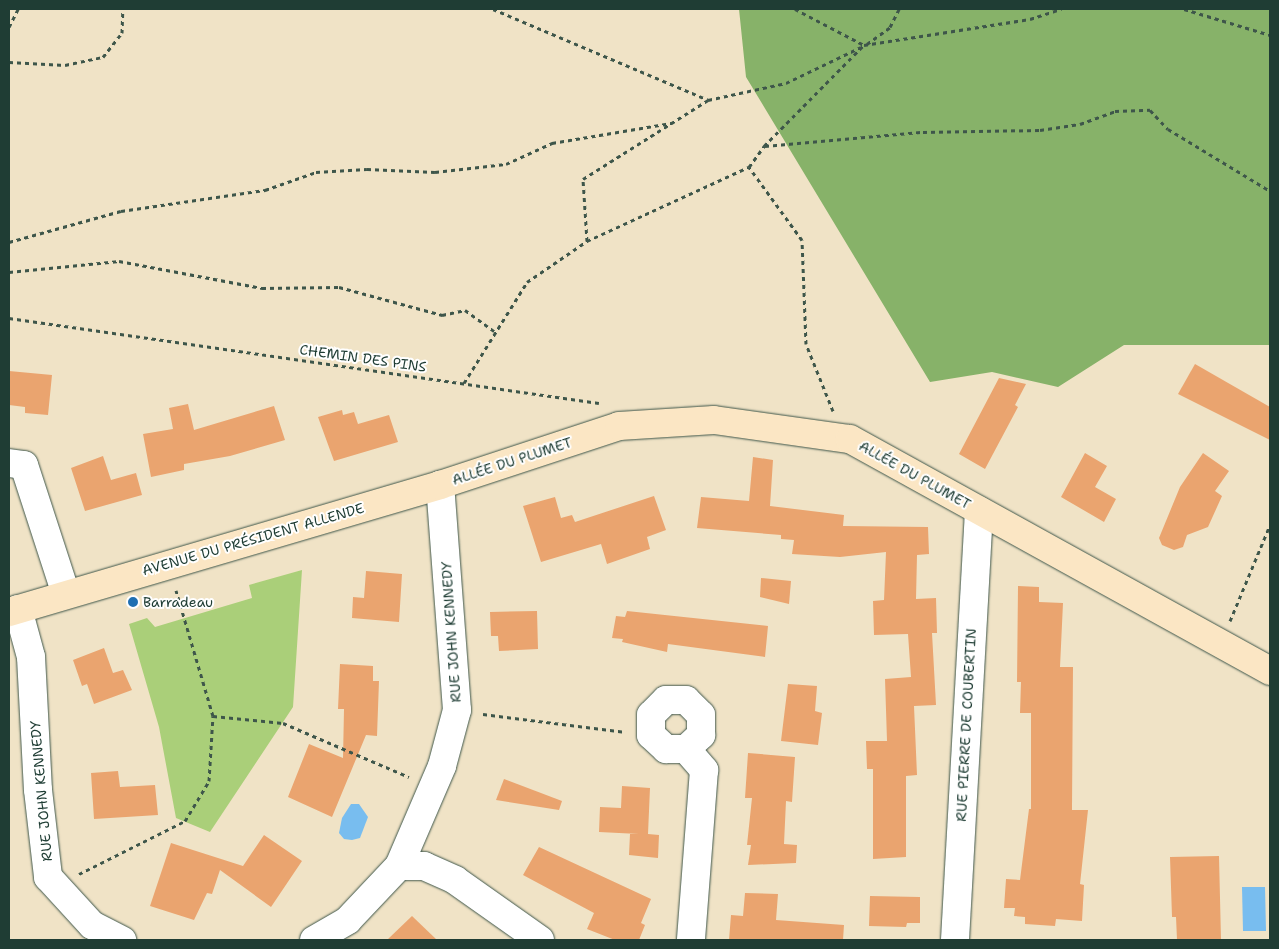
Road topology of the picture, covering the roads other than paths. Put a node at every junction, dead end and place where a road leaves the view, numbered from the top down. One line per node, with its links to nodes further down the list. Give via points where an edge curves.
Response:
1 (9, 463): 4 (street, via 24,465)
2 (440, 484): 3 (street, ALLÉE DU PLUMET, via 619,426 714,420 844,438); 4 (street, AVENUE DU PRÉSIDENT ALLENDE); 8 (street, RUE JOHN KENNEDY, via 456,710 433,788)
3 (979, 511): 6 (street, ALLÉE DU PLUMET); 13 (street, RUE PIERRE DE COUBERTIN)
4 (66, 594): 5 (street, AVENUE DU PRÉSIDENT ALLENDE)
5 (13, 610): 9 (street, RUE JOHN KENNEDY, via 31,657 38,790 48,877 92,926)
6 (1270, 672)
7 (686, 749): 7 (street, via 700,735 700,715 686,700 666,700 651,715 651,735 666,749); 12 (street, via 704,770)
8 (399, 866): 10 (street, RUE JOHN KENNEDY, via 348,920); 11 (street, via 424,866 455,880)
9 (122, 940)
10 (314, 940)
11 (540, 940)
12 (691, 940)
13 (955, 940)

